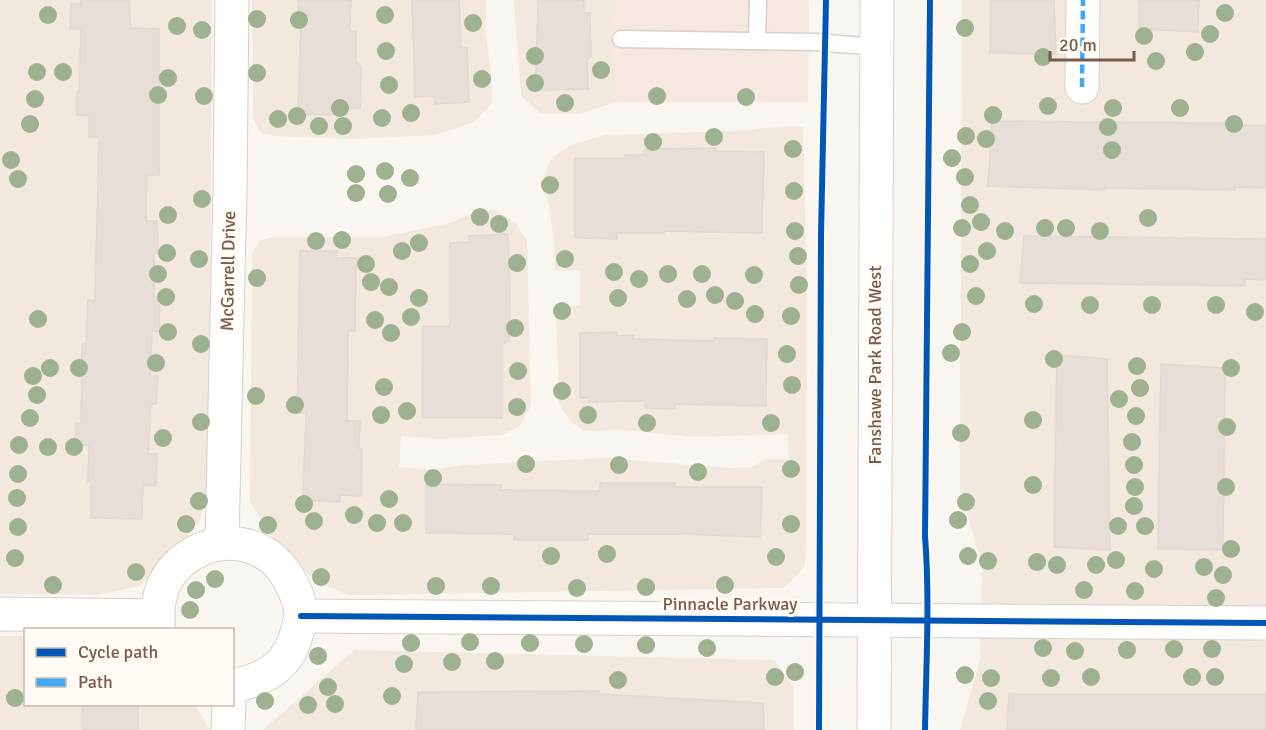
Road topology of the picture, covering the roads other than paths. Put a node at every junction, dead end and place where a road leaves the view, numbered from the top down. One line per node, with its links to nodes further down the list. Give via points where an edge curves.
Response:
1 (232, 0): 9 (street, McGarrell Drive)
2 (758, 0): 6 (lane)
3 (877, 0): 7 (street, Fanshawe Park Road West)
4 (1083, 0): 8 (street)
5 (621, 39): 6 (lane)
6 (756, 41): 7 (lane)
7 (877, 47): 12 (street, Fanshawe Park Road West)
8 (1082, 87)
9 (222, 543): 11 (street, via 261,550 281,565 298,596); 13 (street, via 191,553 173,569 162,586)
10 (0, 614): 13 (street)
11 (301, 616): 12 (street, Pinnacle Parkway); 15 (street, via 292,648 278,668 254,682)
12 (874, 620): 14 (street, Pinnacle Parkway); 18 (street, Fanshawe Park Road West)
13 (158, 623)
14 (1266, 623)
15 (234, 687)
16 (229, 706): 17 (street)
17 (228, 730)
18 (874, 730)

